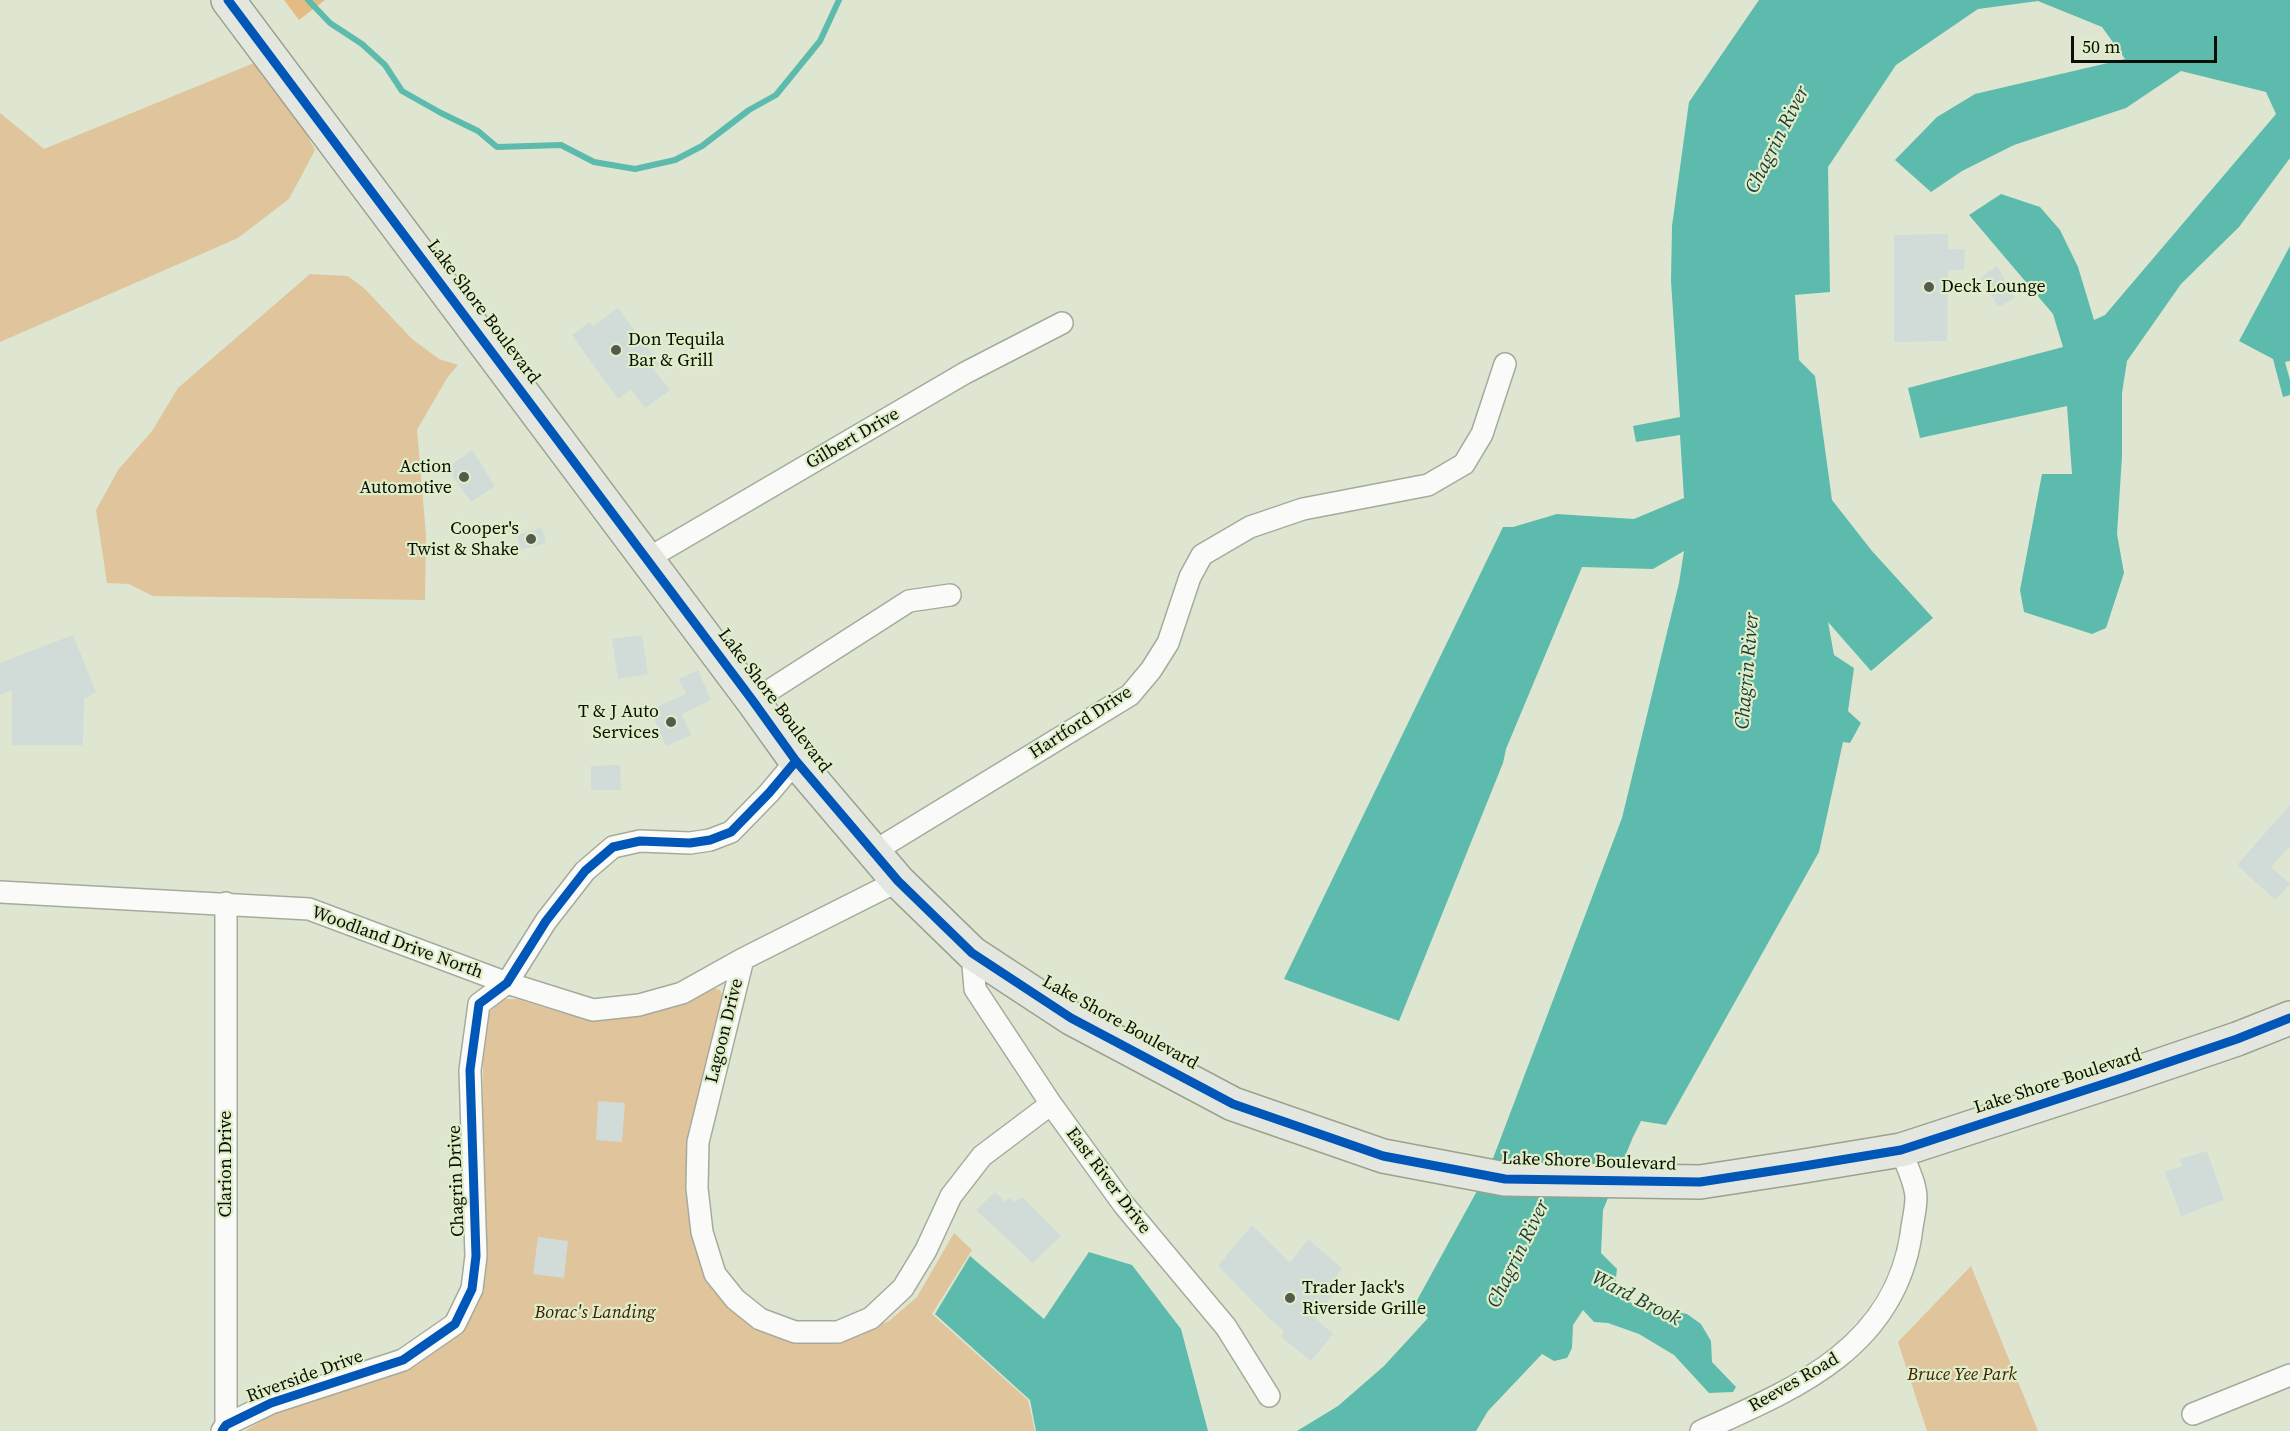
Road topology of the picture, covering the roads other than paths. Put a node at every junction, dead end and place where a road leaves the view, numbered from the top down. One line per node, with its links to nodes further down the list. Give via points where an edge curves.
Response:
1 (228, 0): 4 (main road, Lake Shore Boulevard)
2 (1062, 323): 4 (street, Gilbert Drive, via 965,373)
3 (1505, 364): 8 (street, Hartford Drive, via 1482,434 1464,464 1428,485 1303,509 1250,528 1202,555 1190,577 1168,643 1130,695)
4 (647, 559): 6 (main road, Lake Shore Boulevard)
5 (950, 595): 6 (street, via 909,601)
6 (753, 701): 7 (main road, Lake Shore Boulevard)
7 (796, 761): 8 (main road, Lake Shore Boulevard); 14 (street, via 731,832 690,843 639,842 613,847 585,871 546,921)
8 (873, 852): 9 (main road, Lake Shore Boulevard)
9 (898, 881): 12 (main road, Lake Shore Boulevard); 13 (street, Lagoon Drive)
10 (0, 892): 11 (street, Woodland Drive North)
11 (226, 903): 14 (street, Woodland Drive North, via 309,909); 22 (street, Clarion Drive)
12 (972, 953): 16 (street, East River Drive, via 975,989); 17 (main road, Lake Shore Boulevard, via 1071,1018 1233,1104 1383,1156 1505,1179 1700,1182)
13 (743, 959): 14 (street, Woodland Drive North, via 682,993 639,1005 593,1010); 16 (street, Lagoon Drive, via 698,1142 697,1188 702,1232 715,1274 735,1299 760,1319 795,1332 838,1332 871,1318 903,1287 926,1250 951,1196 982,1156)
14 (507, 983): 18 (street, Chagrin Drive, via 478,1005 470,1070 476,1256 472,1289 455,1324)
15 (2290, 1018): 17 (main road, Lake Shore Boulevard)
16 (1051, 1104): 20 (street, East River Drive, via 1124,1205 1226,1327)
17 (1901, 1150): 23 (street, Reeves Road, via 1916,1197 1908,1251 1892,1297 1844,1355 1776,1397)
18 (403, 1360): 22 (street, Riverside Drive, via 271,1403)
19 (2290, 1375): 21 (street)
20 (1269, 1396)
21 (2193, 1414)
22 (224, 1428)
23 (1701, 1431)

